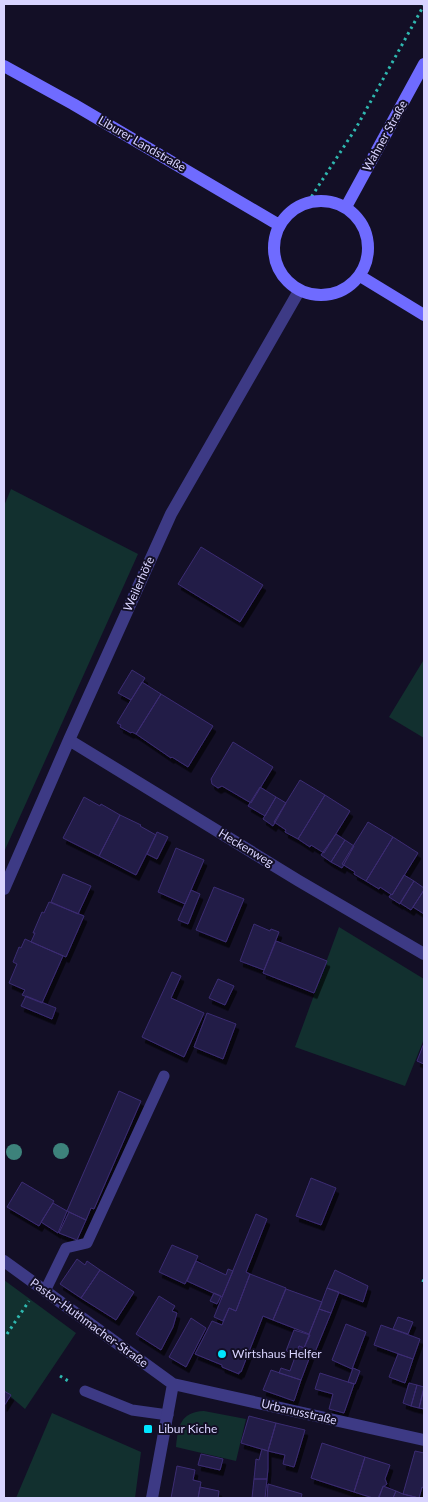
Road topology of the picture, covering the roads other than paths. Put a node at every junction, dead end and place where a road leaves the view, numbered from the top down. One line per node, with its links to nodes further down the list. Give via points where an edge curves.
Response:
1 (424, 64): 3 (street, Wahner Straße)
2 (4, 66): 4 (street, Liburer Landstraße)
3 (346, 207): 4 (street, via 328,201 308,202 291,210); 5 (street, via 363,226 368,238 366,264)
4 (279, 225): 6 (street, via 273,244 275,262 284,279)
5 (360, 276): 6 (street, via 348,288 332,295 315,296); 7 (street)
6 (299, 291): 8 (street, Weilerhöfe, via 171,514)
7 (424, 315)
8 (69, 740): 9 (street, Weilerhöfe); 10 (street, Heckenweg)
9 (4, 890)
10 (424, 954)
11 (164, 1076): 13 (lane, via 87,1243 66,1248)
12 (4, 1262): 13 (street, Pastor-Huthmacher-Straße)
13 (42, 1289): 14 (street, Pastor-Huthmacher-Straße)
14 (173, 1384): 16 (street); 17 (street, Urbanusstraße)
15 (85, 1390): 16 (lane, via 132,1410)
16 (168, 1415): 18 (street)
17 (424, 1440)
18 (152, 1498)

